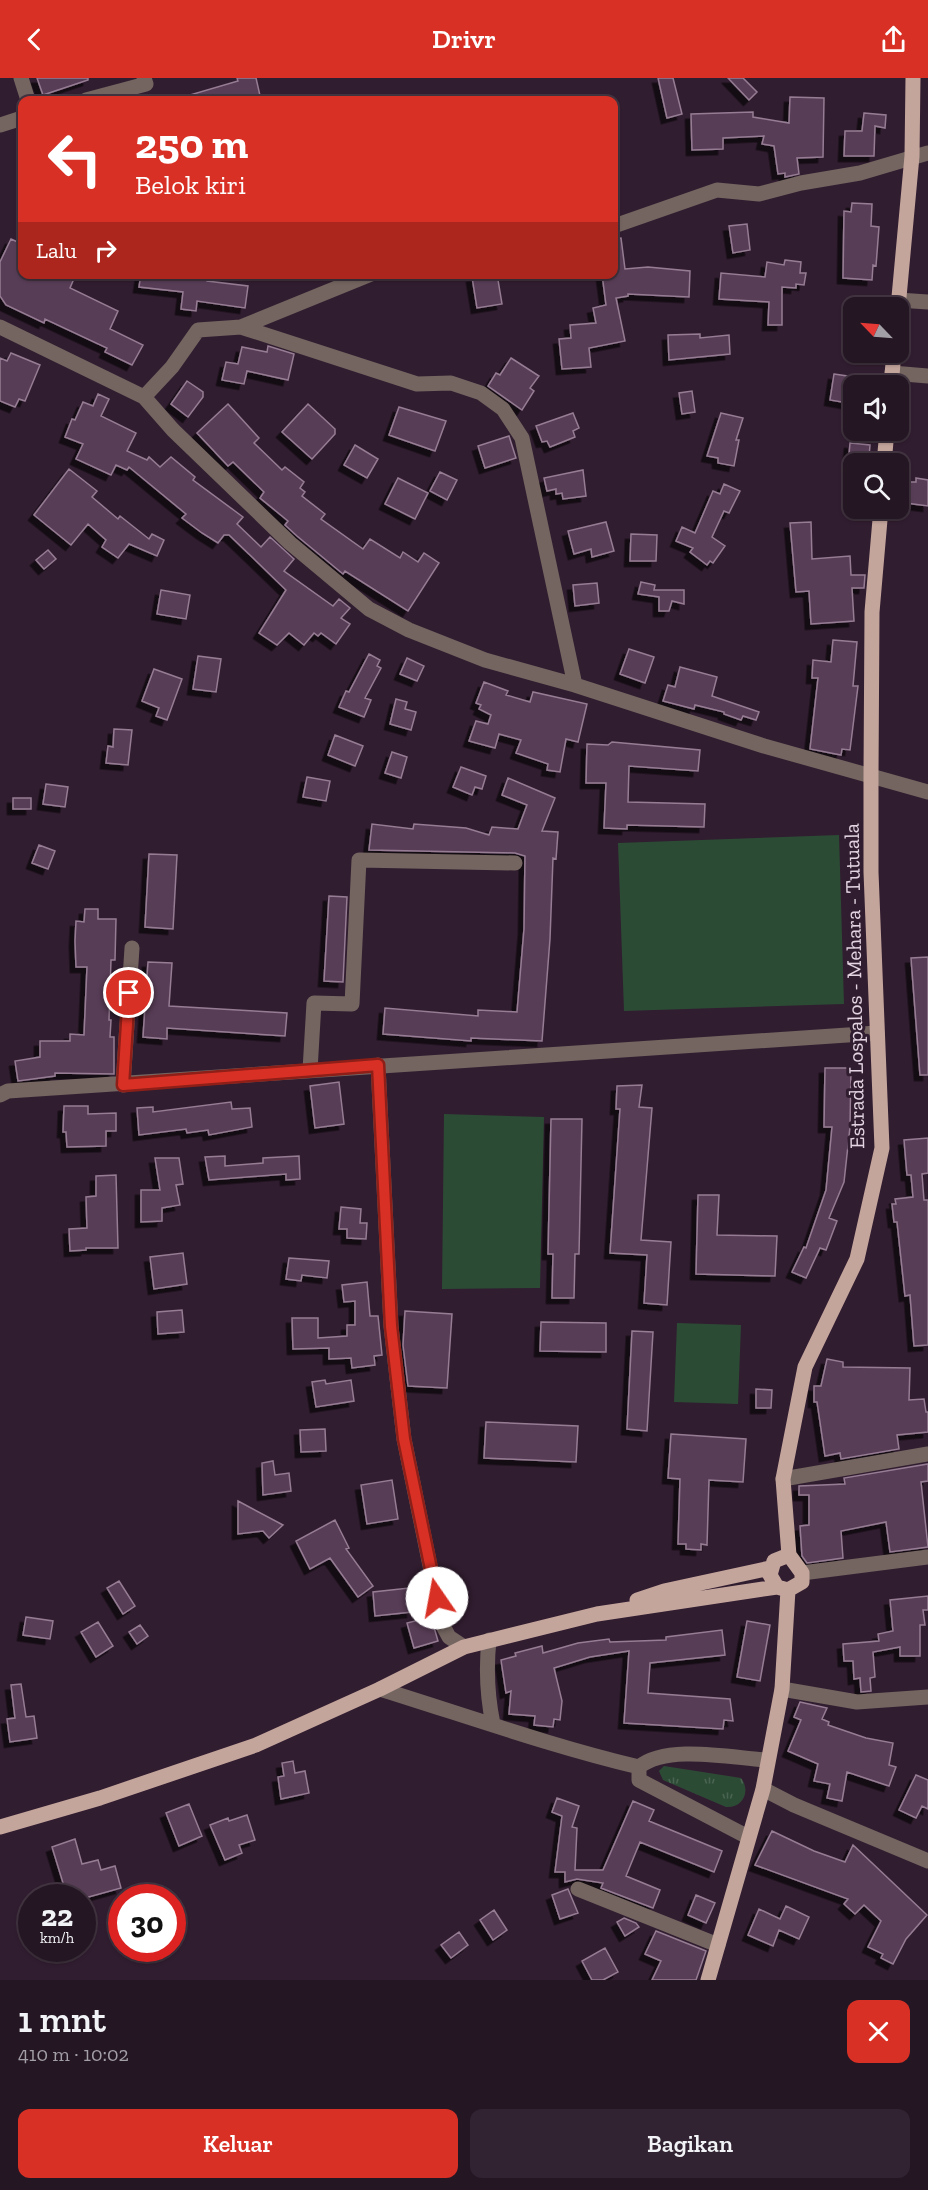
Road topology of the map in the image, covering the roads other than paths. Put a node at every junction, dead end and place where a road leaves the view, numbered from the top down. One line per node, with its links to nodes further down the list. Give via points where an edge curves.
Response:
1 (21, 78): 4 (street)
2 (144, 78): 5 (street, via 146,84)
3 (913, 78): 9 (main road)
4 (27, 96)
5 (101, 96)
6 (18, 119): 7 (street)
7 (0, 125)
8 (928, 153): 9 (street)
9 (912, 156): 10 (street, via 860,173 759,194 717,190); 12 (main road)
10 (618, 225)
11 (358, 279): 16 (street)
12 (899, 297)
13 (928, 302): 14 (street)
14 (909, 303)
15 (0, 327): 19 (street)
16 (242, 327): 19 (street, via 198,330); 21 (street, via 417,384 451,383 481,393 503,409 522,438)
17 (928, 376): 18 (street)
18 (909, 378)
19 (144, 397): 21 (street, via 291,543 369,609 446,646)
20 (879, 519): 22 (main road, Estrada Lospalos - Mehara - Tutuala, via 872,612)
21 (575, 685): 22 (street, via 764,746)
22 (871, 775): 23 (street); 26 (main road, Estrada Lospalos - Mehara - Tutuala)
23 (928, 792)
24 (515, 863): 28 (street, via 359,860 352,1004 314,1003)
25 (132, 948): 29 (street)
26 (878, 1033): 27 (street); 32 (main road, Estrada Lospalos - Mehara - Tutuala, via 882,1148 857,1259 805,1367)
27 (378, 1065): 28 (street); 41 (street, via 391,1326 404,1439 442,1624 449,1637)
28 (310, 1070): 29 (street)
29 (123, 1085): 30 (street)
30 (4, 1093)
31 (928, 1454): 32 (street)
32 (783, 1479): 33 (main road, Estrada Lospalos - Mehara - Tutuala)
33 (789, 1555): 36 (main road, via 780,1556); 37 (main road)
34 (928, 1557): 37 (street)
35 (928, 1566): 37 (street)
36 (770, 1568): 38 (main road, via 770,1575); 39 (main road, via 664,1591)
37 (802, 1577): 38 (main road)
38 (783, 1588): 39 (main road); 43 (main road)
39 (597, 1614): 40 (main road)
40 (489, 1640): 41 (main road); 45 (street, via 486,1664)
41 (464, 1647): 42 (main road)
42 (380, 1689): 45 (street); 49 (main road, via 202,1765)
43 (782, 1689): 44 (street, via 857,1702); 46 (main road)
44 (928, 1697)
45 (493, 1724): 47 (street, via 566,1750)
46 (767, 1760): 47 (street, via 677,1754 657,1757); 48 (main road)
47 (639, 1767): 50 (street, via 639,1780)
48 (763, 1789): 50 (main road); 51 (street)
49 (0, 1827)
50 (748, 1837): 53 (main road)
51 (928, 1861)
52 (578, 1889): 53 (street)
53 (718, 1945): 54 (main road)
54 (708, 1980)

